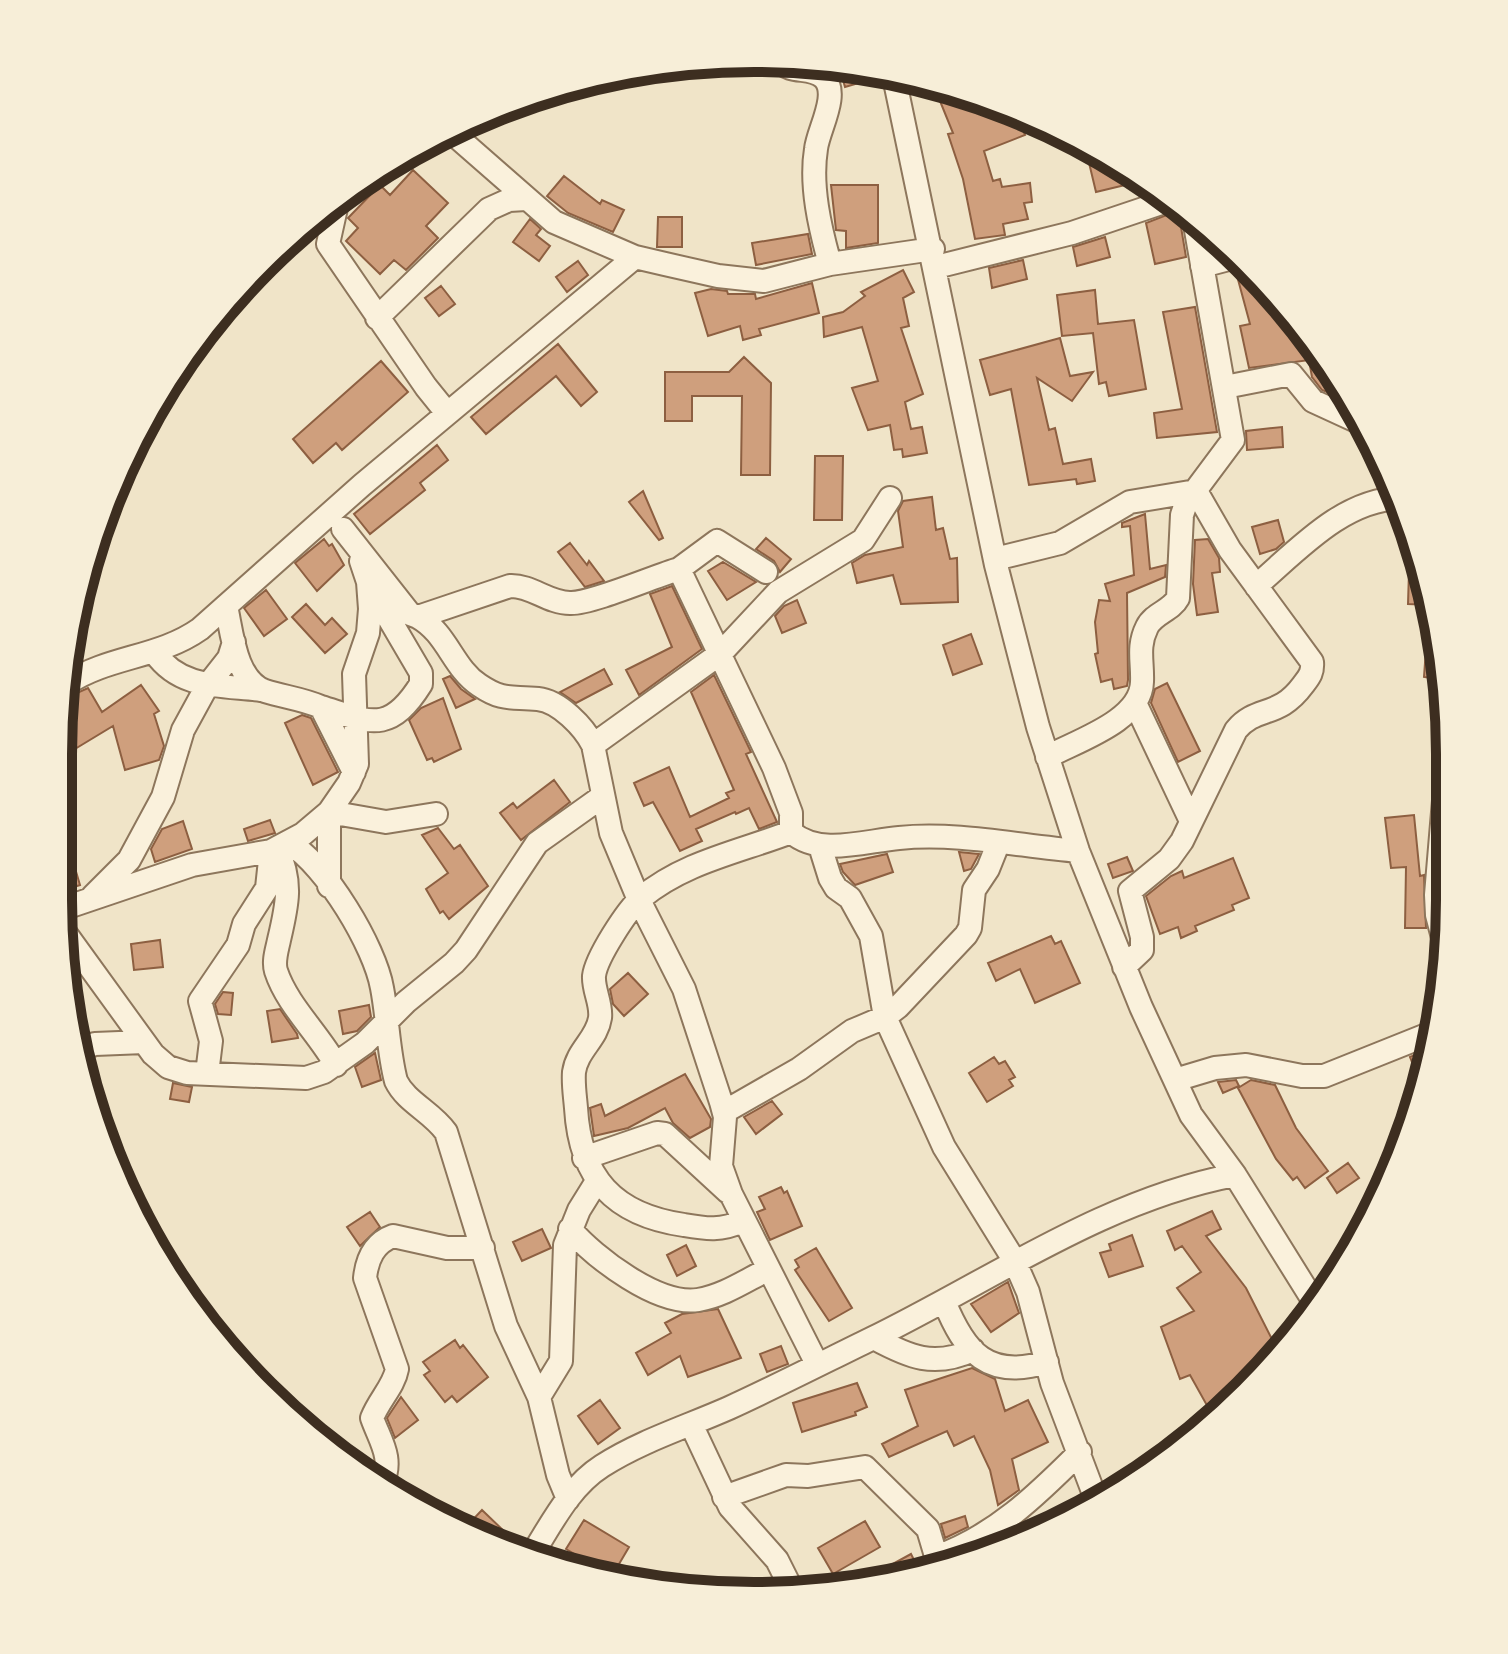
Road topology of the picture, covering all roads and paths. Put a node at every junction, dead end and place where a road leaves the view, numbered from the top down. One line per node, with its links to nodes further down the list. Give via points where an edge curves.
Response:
1 (818, 75): 11 (street, via 830,95 815,150 820,229)
2 (896, 87): 9 (street)
3 (459, 139): 4 (street)
4 (526, 199): 8 (street, via 554,222); 13 (street, via 489,209)
5 (1157, 204): 9 (street, via 1072,233)
6 (334, 217): 13 (street, via 328,244)
7 (1197, 235): 12 (street)
8 (635, 257): 11 (street, via 764,281); 15 (street)
9 (934, 258): 11 (street); 22 (street)
10 (1224, 260): 12 (street)
11 (830, 264)
12 (1202, 266): 14 (street)
13 (377, 318): 15 (street)
14 (1225, 387): 16 (street, via 1291,374 1313,401); 17 (street, via 1233,440)
15 (447, 413): 20 (street)
16 (1347, 417)
17 (1196, 491): 22 (street, via 1130,502 1060,543); 26 (street); 35 (street, via 1182,515 1178,598 1149,623 1142,639 1142,680)
18 (890, 498): 31 (street, via 863,540 778,592)
19 (1387, 501): 26 (street, via 1359,506 1322,530)
20 (339, 506): 21 (street); 27 (street)
21 (343, 529): 25 (street); 28 (street, via 410,614)
22 (995, 559): 39 (street)
23 (679, 569): 24 (street, via 717,541); 28 (street, via 570,603 510,586); 31 (street)
24 (766, 572)
25 (368, 582): 37 (street, via 368,633 354,674); 37 (street, via 421,673 421,684 390,719 379,723)
26 (1256, 586): 44 (street, via 1308,654 1313,671 1280,709 1246,718 1236,730)
27 (226, 606): 29 (street); 30 (street, via 180,643)
28 (418, 617): 38 (street, via 435,627 476,684 511,701 540,699 581,724)
29 (234, 642): 33 (street, via 222,670); 34 (street, via 244,669)
30 (155, 653): 32 (street, via 94,668); 33 (street, via 176,675)
31 (721, 653): 38 (street); 45 (street, via 728,679 780,783 791,813)
32 (77, 678)
33 (207, 686): 34 (street); 51 (street, via 183,730 163,797 129,860)
34 (261, 690): 36 (street)
35 (1135, 703): 39 (street, via 1123,716); 44 (street)
36 (321, 707): 37 (street); 40 (street)
37 (356, 717): 40 (street)
38 (593, 745): 41 (street)
39 (1047, 757): 49 (street)
40 (354, 772): 42 (street)
41 (603, 796): 52 (street, via 611,833); 57 (street, via 537,843 466,950)
42 (329, 812): 43 (street, via 386,822); 48 (street); 50 (street)
43 (436, 814)
44 (1190, 819): 55 (street, via 1169,859 1130,891 1142,950)
45 (791, 832): 47 (street); 52 (street, via 701,862)
46 (998, 844): 47 (street, via 935,834); 49 (street); 56 (street, via 974,890 966,935)
47 (820, 846): 56 (street, via 830,878 850,898 871,936)
48 (279, 848): 50 (street, via 301,850); 51 (street, via 192,865); 61 (street, via 289,896 276,972 304,1025); 62 (street, via 267,888 244,924 238,945 200,1001 211,1041)
49 (1078, 851): 55 (street)
50 (329, 886): 57 (street, via 366,945 382,985)
51 (90, 900): 53 (street)
52 (639, 900): 64 (street, via 684,989); 65 (street, via 602,954 594,976 599,1023 577,1059 574,1075)
53 (72, 906)
54 (73, 944): 59 (street)
55 (1124, 967): 63 (street)
56 (885, 1017): 64 (street, via 852,1031); 72 (street, via 944,1147)
57 (387, 1022): 61 (street); 71 (street, via 396,1081 402,1093 446,1132)
58 (1422, 1037): 63 (street, via 1324,1076 1246,1065)
59 (144, 1042): 60 (street); 62 (street, via 168,1067)
60 (88, 1046)
61 (336, 1065): 62 (street, via 306,1078)
62 (207, 1074)
63 (1175, 1080): 66 (street, via 1191,1115)
64 (724, 1112): 68 (street, via 720,1153)
65 (584, 1158): 67 (street); 68 (street, via 665,1134)
66 (1235, 1175): 72 (street, via 1165,1192); 74 (street)
67 (597, 1181): 69 (street, via 620,1203 667,1223 716,1230); 70 (street)
68 (731, 1194): 69 (street)
69 (743, 1221): 73 (street)
70 (570, 1229): 73 (street, via 603,1261 656,1292 683,1300 718,1295); 80 (street, via 561,1361)
71 (483, 1248): 80 (street, via 511,1341); 83 (street, via 447,1248 393,1236 377,1245 366,1266 365,1278 397,1369 372,1418 386,1448)
72 (1014, 1260): 75 (street); 78 (street)
73 (767, 1270): 79 (street)
74 (1310, 1295)
75 (944, 1301): 76 (street); 77 (street, via 957,1333)
76 (874, 1338): 77 (street, via 919,1360 954,1359); 79 (street)
77 (973, 1350): 78 (street, via 1012,1370)
78 (1047, 1362): 82 (street)
79 (817, 1364): 81 (street)
80 (539, 1397): 86 (street)
81 (691, 1424): 85 (street); 86 (street, via 600,1467)
82 (1080, 1452): 84 (street); 88 (street, via 1018,1510)
83 (385, 1473)
84 (1094, 1492)
85 (724, 1497): 89 (street, via 786,1475 865,1467 928,1529); 90 (street)
86 (568, 1499): 87 (street)
87 (537, 1547)
88 (960, 1550)
89 (937, 1557)
90 (790, 1581)

